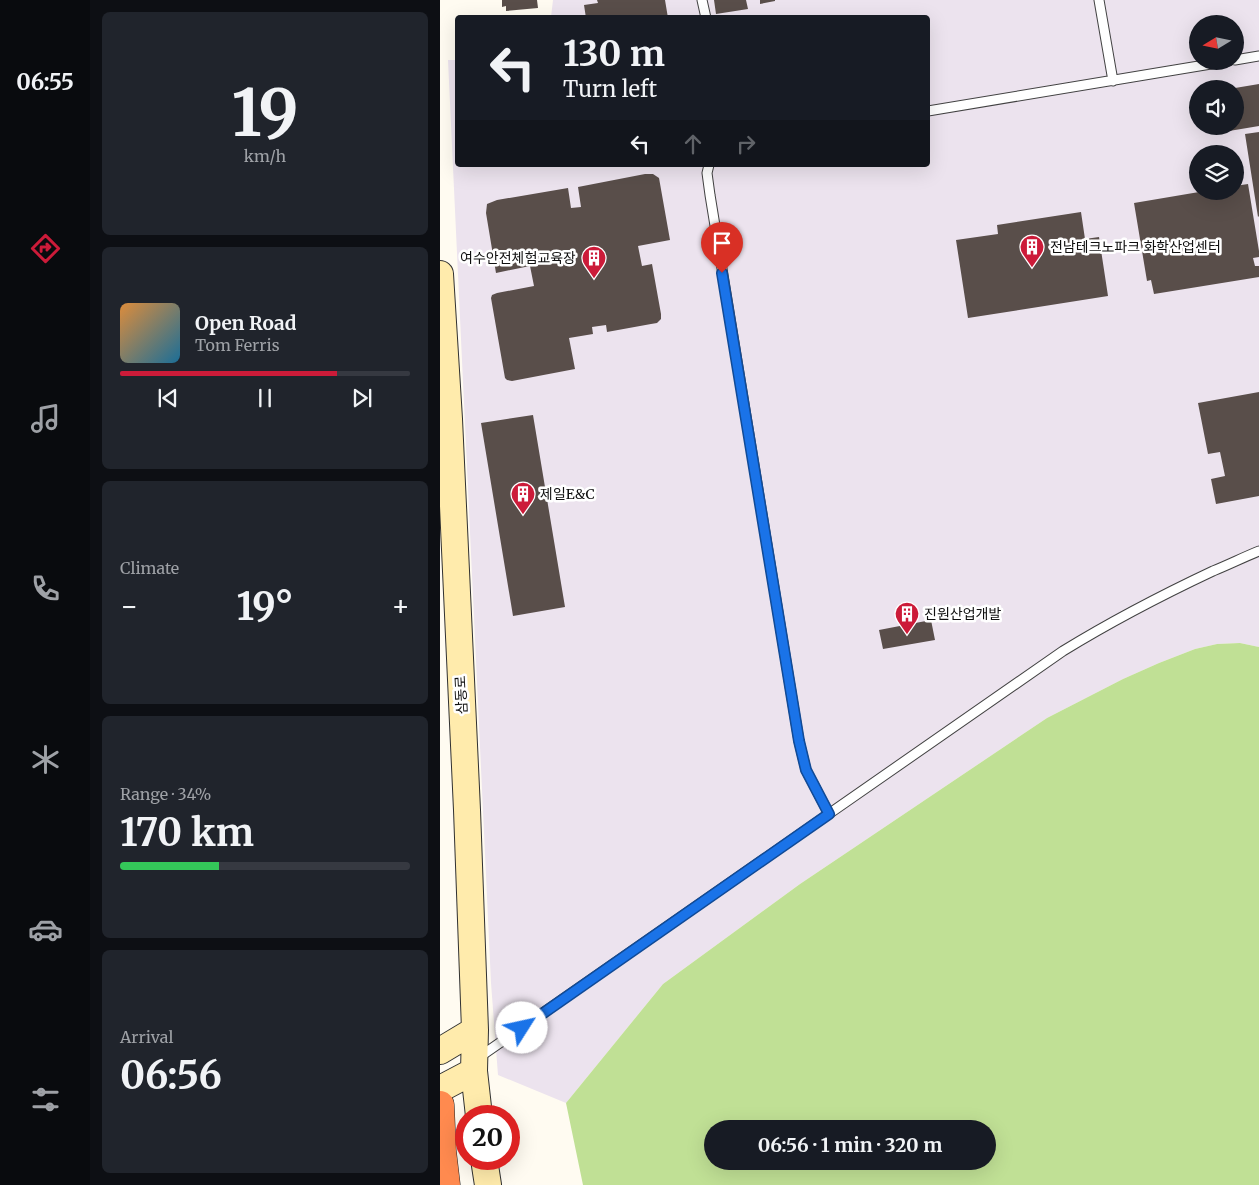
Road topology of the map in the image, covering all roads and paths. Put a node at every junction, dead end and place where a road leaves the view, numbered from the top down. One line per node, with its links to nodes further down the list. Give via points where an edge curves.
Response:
1 (702, 0): 3 (lane)
2 (1099, 0): 7 (lane)
3 (705, 15)
4 (1259, 56): 5 (lane)
5 (1244, 58)
6 (1189, 68): 7 (lane)
7 (1113, 81): 8 (lane)
8 (930, 111)
9 (708, 167): 12 (lane, via 710,195 799,741 806,770)
10 (440, 274): 13 (street, 삼동로)
11 (1259, 551): 12 (lane, via 1104,626)
12 (829, 814): 15 (lane)
13 (475, 1030): 14 (street); 15 (street, 삼동로)
14 (440, 1051)
15 (474, 1066): 16 (street); 18 (street, 삼동로)
16 (440, 1089)
17 (440, 1105): 20 (highway)
18 (478, 1105)
19 (486, 1170): 21 (street)
20 (446, 1185)
21 (488, 1185)

